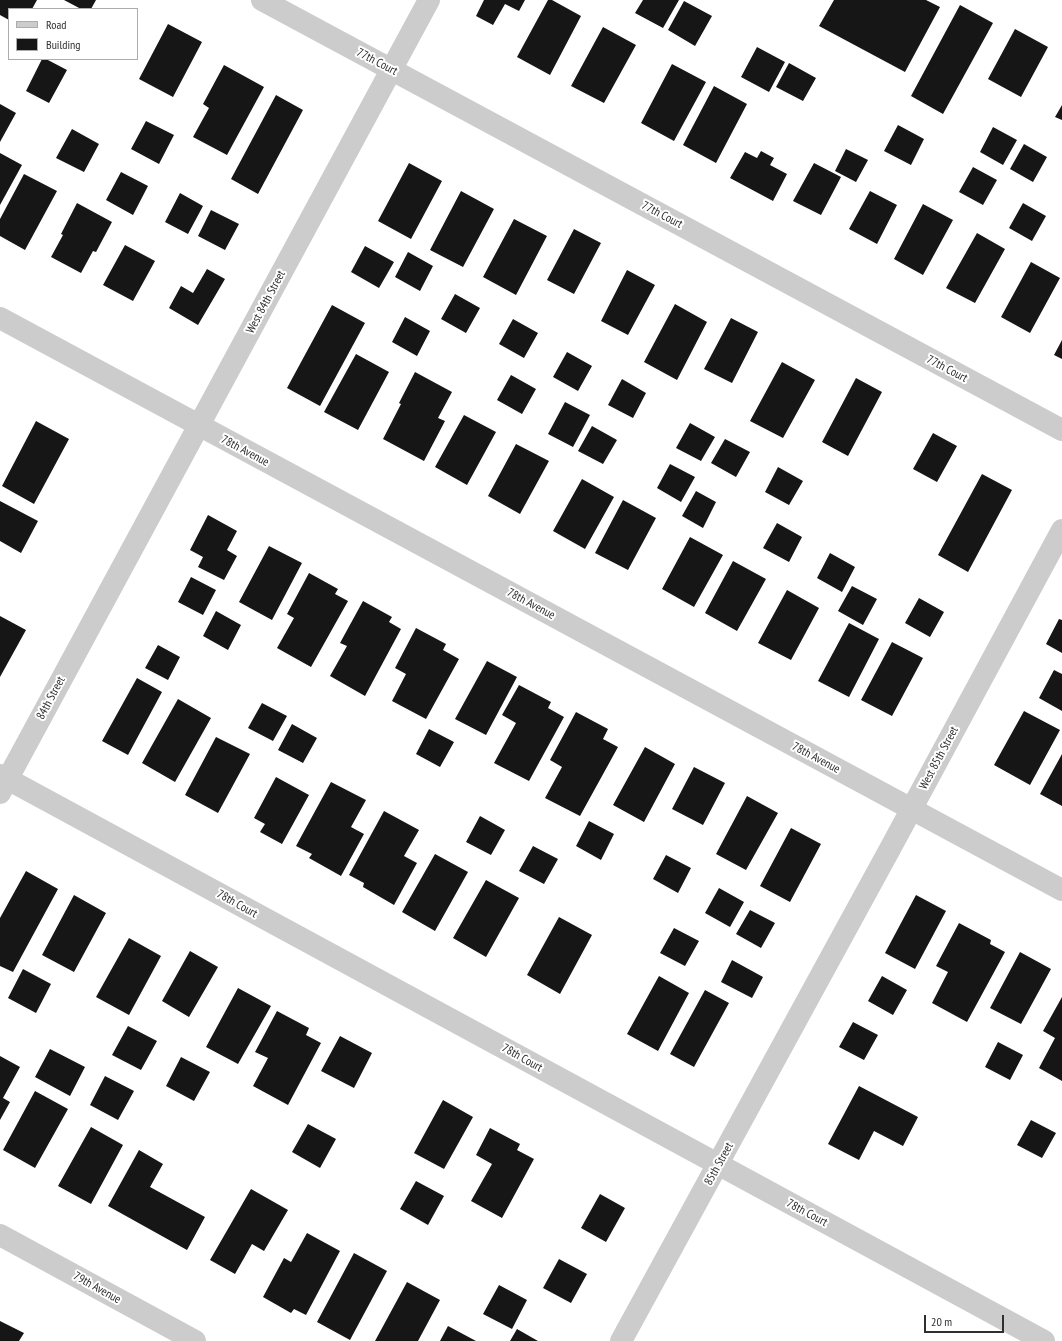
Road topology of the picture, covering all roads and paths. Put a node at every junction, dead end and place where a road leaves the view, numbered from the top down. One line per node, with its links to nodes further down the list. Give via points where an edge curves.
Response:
1 (262, 0): 3 (street, 77th Court)
2 (429, 0): 3 (street, West 84th Street)
3 (391, 70): 5 (street, West 84th Street); 6 (street, 77th Court)
4 (0, 318): 5 (street, 78th Avenue)
5 (199, 426): 8 (street, West 84th Street); 10 (street, 78th Avenue)
6 (1062, 430)
7 (1062, 530): 10 (street, West 85th Street)
8 (102, 603): 9 (street, 84th Street)
9 (3, 782): 13 (street, 78th Court)
10 (911, 809): 11 (street, 78th Avenue); 12 (street, West 85th Street)
11 (1062, 890)
12 (816, 986): 13 (street, 85th Street)
13 (718, 1165): 16 (street, 85th Street); 17 (street, 78th Court)
14 (0, 1235): 15 (street, 79th Avenue)
15 (195, 1341)
16 (621, 1341)
17 (1044, 1341)

